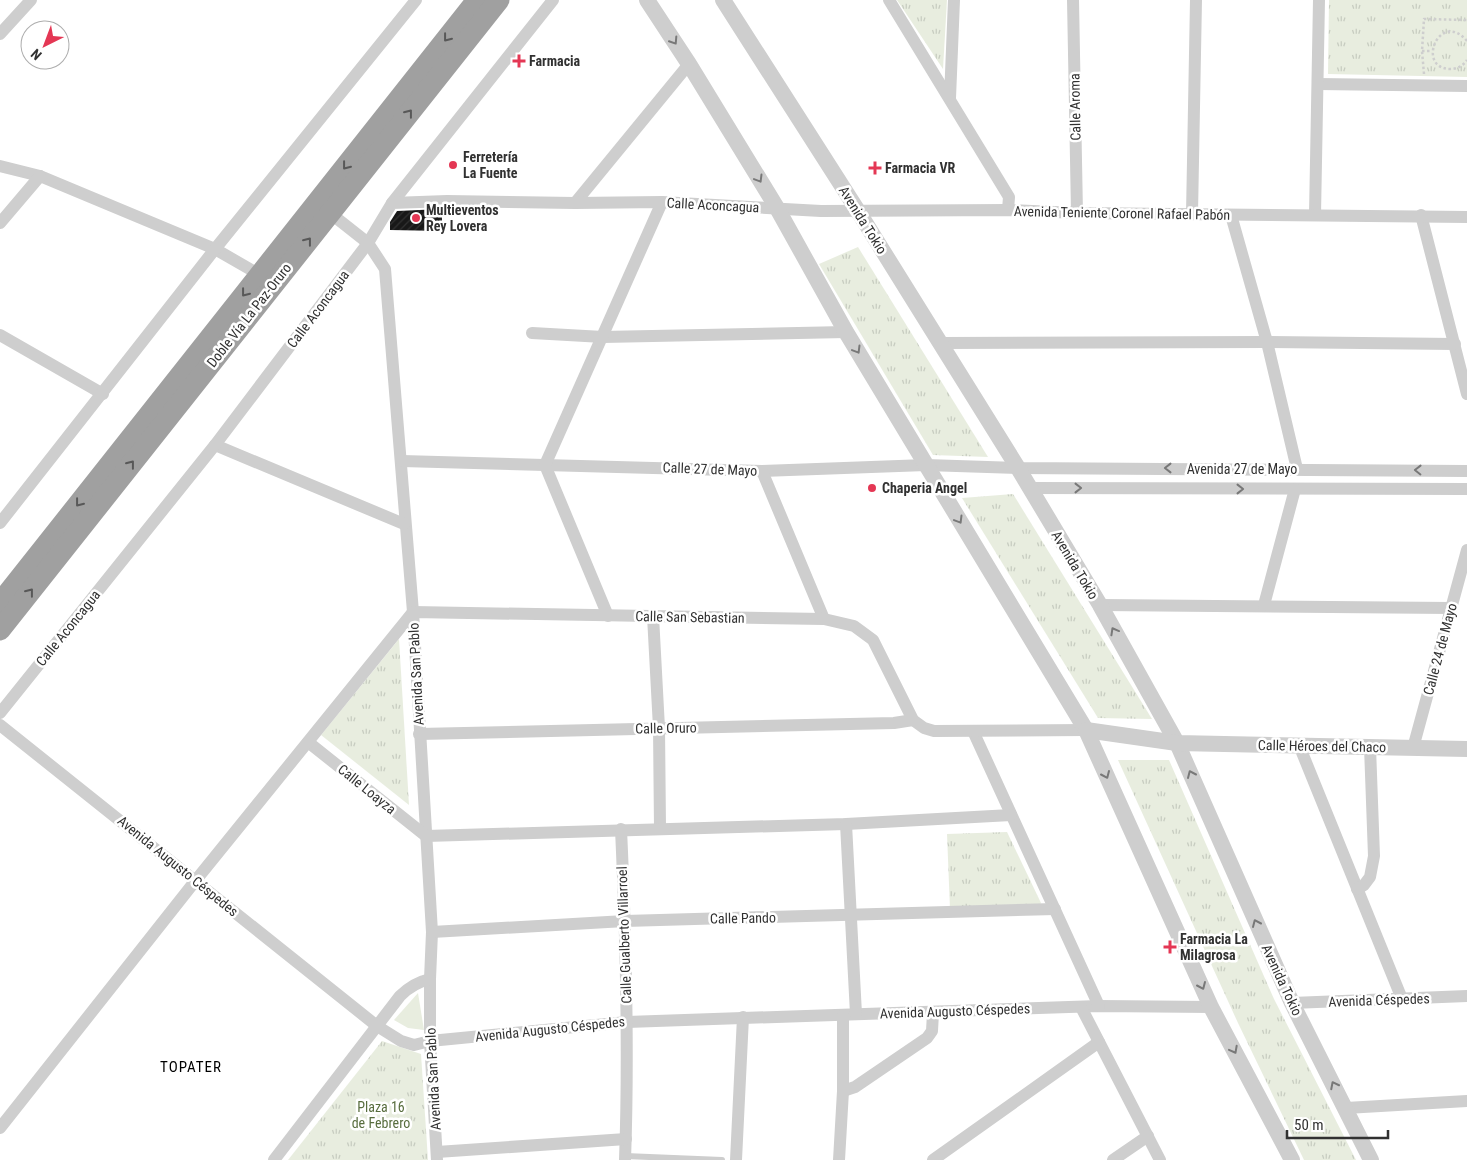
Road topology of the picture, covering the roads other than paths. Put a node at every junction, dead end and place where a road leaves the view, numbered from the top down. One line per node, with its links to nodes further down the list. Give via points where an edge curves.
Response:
1 (31, 0): 13 (street)
2 (416, 0): 35 (street)
3 (477, 0): 36 (highway, Doble Vía La Paz-Oruro, one-way to 36)
4 (499, 0): 26 (highway, Doble Vía La Paz-Oruro, one-way to 4)
5 (552, 0): 21 (street)
6 (647, 0): 14 (street, one-way to 14)
7 (723, 0): 25 (street, Avenida Tokio)
8 (888, 0): 17 (street)
9 (954, 0): 17 (street)
10 (1072, 0): 27 (street, Calle Aroma)
11 (1196, 0): 28 (street)
12 (1319, 0): 15 (street)
13 (0, 34)
14 (689, 64): 22 (street); 23 (street, one-way to 23)
15 (1318, 84): 16 (street); 30 (street)
16 (1467, 86)
17 (950, 98): 24 (street, via 1009,197)
18 (0, 166): 19 (street)
19 (40, 176): 33 (street); 35 (street)
20 (662, 202): 22 (street, Calle Aconcagua); 23 (street, Calle Aconcagua); 40 (street)
21 (392, 203): 22 (street, Calle Aconcagua); 34 (street, Calle Aconcagua)
22 (575, 203)
23 (777, 208): 25 (street, Avenida Teniente Coronel Rafael Pabón); 37 (street)
24 (1008, 210): 25 (street, Avenida Teniente Coronel Rafael Pabón); 27 (street, Avenida Teniente Coronel Rafael Pabón)
25 (858, 211): 42 (street, Avenida Tokio)
26 (330, 213): 34 (street, Avenida San Pablo); 68 (highway, Doble Vía La Paz-Oruro, one-way to 26)
27 (1076, 213): 28 (street, Avenida Teniente Coronel Rafael Pabón)
28 (1192, 214): 29 (street, Avenida Teniente Coronel Rafael Pabón)
29 (1231, 215): 30 (street, Avenida Teniente Coronel Rafael Pabón); 41 (street)
30 (1315, 215): 31 (street, Avenida Teniente Coronel Rafael Pabón)
31 (1422, 216): 32 (street, Avenida Teniente Coronel Rafael Pabón); 43 (street)
32 (1467, 217)
33 (0, 223)
34 (368, 243): 46 (street, Calle Aconcagua); 47 (street, Avenida San Pablo, via 385,269)
35 (215, 249): 36 (street); 44 (street)
36 (260, 275): 60 (highway, Doble Vía La Paz-Oruro, one-way to 60)
37 (846, 332): 40 (street); 49 (street, one-way to 49)
38 (532, 333): 40 (street)
39 (0, 336): 44 (street)
40 (603, 337): 48 (street)
41 (1267, 342): 42 (street); 43 (street); 51 (street)
42 (940, 343): 50 (street, Avenida Tokio)
43 (1455, 344): 45 (street)
44 (103, 394): 57 (street)
45 (1467, 394)
46 (215, 445): 58 (street); 69 (street, Calle Aconcagua)
47 (402, 461): 48 (street, Calle 27 de Mayo); 58 (street, Avenida San Pablo)
48 (545, 465): 52 (street, Calle 27 de Mayo); 65 (street)
49 (926, 465): 50 (street, Calle 27 de Mayo); 52 (street, Calle 27 de Mayo); 73 (street, one-way to 73)
50 (1018, 468): 51 (street, Avenida 27 de Mayo, one-way to 50); 54 (street, Avenida Tokio)
51 (1298, 469): 53 (street, Avenida 27 de Mayo, one-way to 51)
52 (762, 471): 67 (street)
53 (1467, 471)
54 (1029, 488): 55 (street, Avenida 27 de Mayo, one-way to 55); 61 (street, Avenida Tokio)
55 (1295, 489): 56 (street, Avenida 27 de Mayo); 62 (street)
56 (1467, 489)
57 (0, 523)
58 (404, 524): 64 (street, Avenida San Pablo)
59 (1467, 550): 63 (street, Calle 24 de Mayo)
60 (0, 603)
61 (1100, 605): 62 (street); 77 (street, Avenida Tokio, one-way to 61)
62 (1264, 605): 63 (street)
63 (1451, 608): 80 (street, Calle 24 de Mayo)
64 (413, 612): 65 (street, Calle San Sebastian); 75 (street, Avenida San Pablo); 76 (street)
65 (608, 616): 66 (street, Calle San Sebastian)
66 (653, 616): 67 (street, Calle San Sebastian); 72 (street)
67 (824, 619): 70 (street, Calle San Sebastian, via 854,626 873,640)
68 (0, 630)
69 (0, 713)
70 (913, 720): 72 (street, Calle Oruro); 74 (street, via 934,730)
71 (0, 725): 87 (street, Avenida Augusto Céspedes)
72 (659, 728): 75 (street, Calle Oruro); 84 (street)
73 (1086, 730): 74 (street); 77 (street, Calle Héroes del Chaco); 99 (street, one-way to 99)
74 (972, 731): 82 (street)
75 (419, 734): 86 (street, Avenida San Pablo)
76 (308, 742): 86 (street, Calle Loayza); 87 (street)
77 (1177, 743): 78 (street, Calle Héroes del Chaco); 96 (street, Avenida Tokio, one-way to 77)
78 (1299, 745): 79 (street, Calle Héroes del Chaco); 88 (street)
79 (1370, 747): 80 (street, Calle Héroes del Chaco); 88 (street, via 1374,856 1370,877)
80 (1413, 748): 81 (street, Calle Héroes del Chaco)
81 (1467, 749)
82 (1012, 815): 83 (street); 89 (street)
83 (846, 824): 84 (street); 90 (street)
84 (660, 828): 85 (street)
85 (620, 830): 86 (street); 91 (street, Calle Gualberto Villarroel)
86 (426, 836): 92 (street, Avenida San Pablo)
87 (196, 880): 104 (street, Avenida Augusto Céspedes); 110 (street)
88 (1357, 889): 95 (street)
89 (1055, 909): 90 (street, Calle Pando); 97 (street)
90 (850, 916): 91 (street, Calle Pando); 101 (street)
91 (625, 921): 92 (street, Calle Pando); 103 (street, Calle Gualberto Villarroel)
92 (432, 932): 93 (street, Avenida San Pablo)
93 (430, 978): 104 (street, via 409,987); 105 (street, Avenida San Pablo)
94 (1467, 996): 95 (street, Avenida Céspedes)
95 (1402, 999): 96 (street, Avenida Céspedes)
96 (1292, 1003): 109 (street, Avenida Tokio, one-way to 96)
97 (1099, 1006): 98 (street, Avenida Augusto Céspedes); 99 (street, Avenida Augusto Céspedes)
98 (1081, 1007): 100 (street, Avenida Augusto Céspedes); 106 (street)
99 (1212, 1007): 122 (street, one-way to 122)
100 (933, 1012): 101 (street, Avenida Augusto Céspedes); 107 (street, via 932,1031 927,1038 855,1087)
101 (850, 1014): 102 (street, Avenida Augusto Céspedes); 107 (street)
102 (743, 1017): 103 (street, Avenida Augusto Céspedes); 117 (street)
103 (626, 1022): 105 (street, Avenida Augusto Céspedes); 112 (street, Calle Gualberto Villarroel)
104 (377, 1026): 105 (street, Avenida Augusto Céspedes, via 414,1045); 115 (street)
105 (430, 1041): 113 (street, Avenida San Pablo)
106 (1099, 1042): 111 (street); 119 (street)
107 (843, 1091): 118 (street)
108 (1467, 1101): 109 (street)
109 (1346, 1108): 123 (street, Avenida Tokio)
110 (0, 1128)
111 (1148, 1136): 120 (street); 121 (street)
112 (626, 1139): 113 (street); 114 (street, Calle Gualberto Villarroel)
113 (437, 1156)
114 (625, 1158): 116 (lane)
115 (274, 1160)
116 (722, 1160)
117 (736, 1160)
118 (839, 1160)
119 (933, 1160)
120 (1113, 1160)
121 (1160, 1160)
122 (1292, 1160)
123 (1371, 1160)

